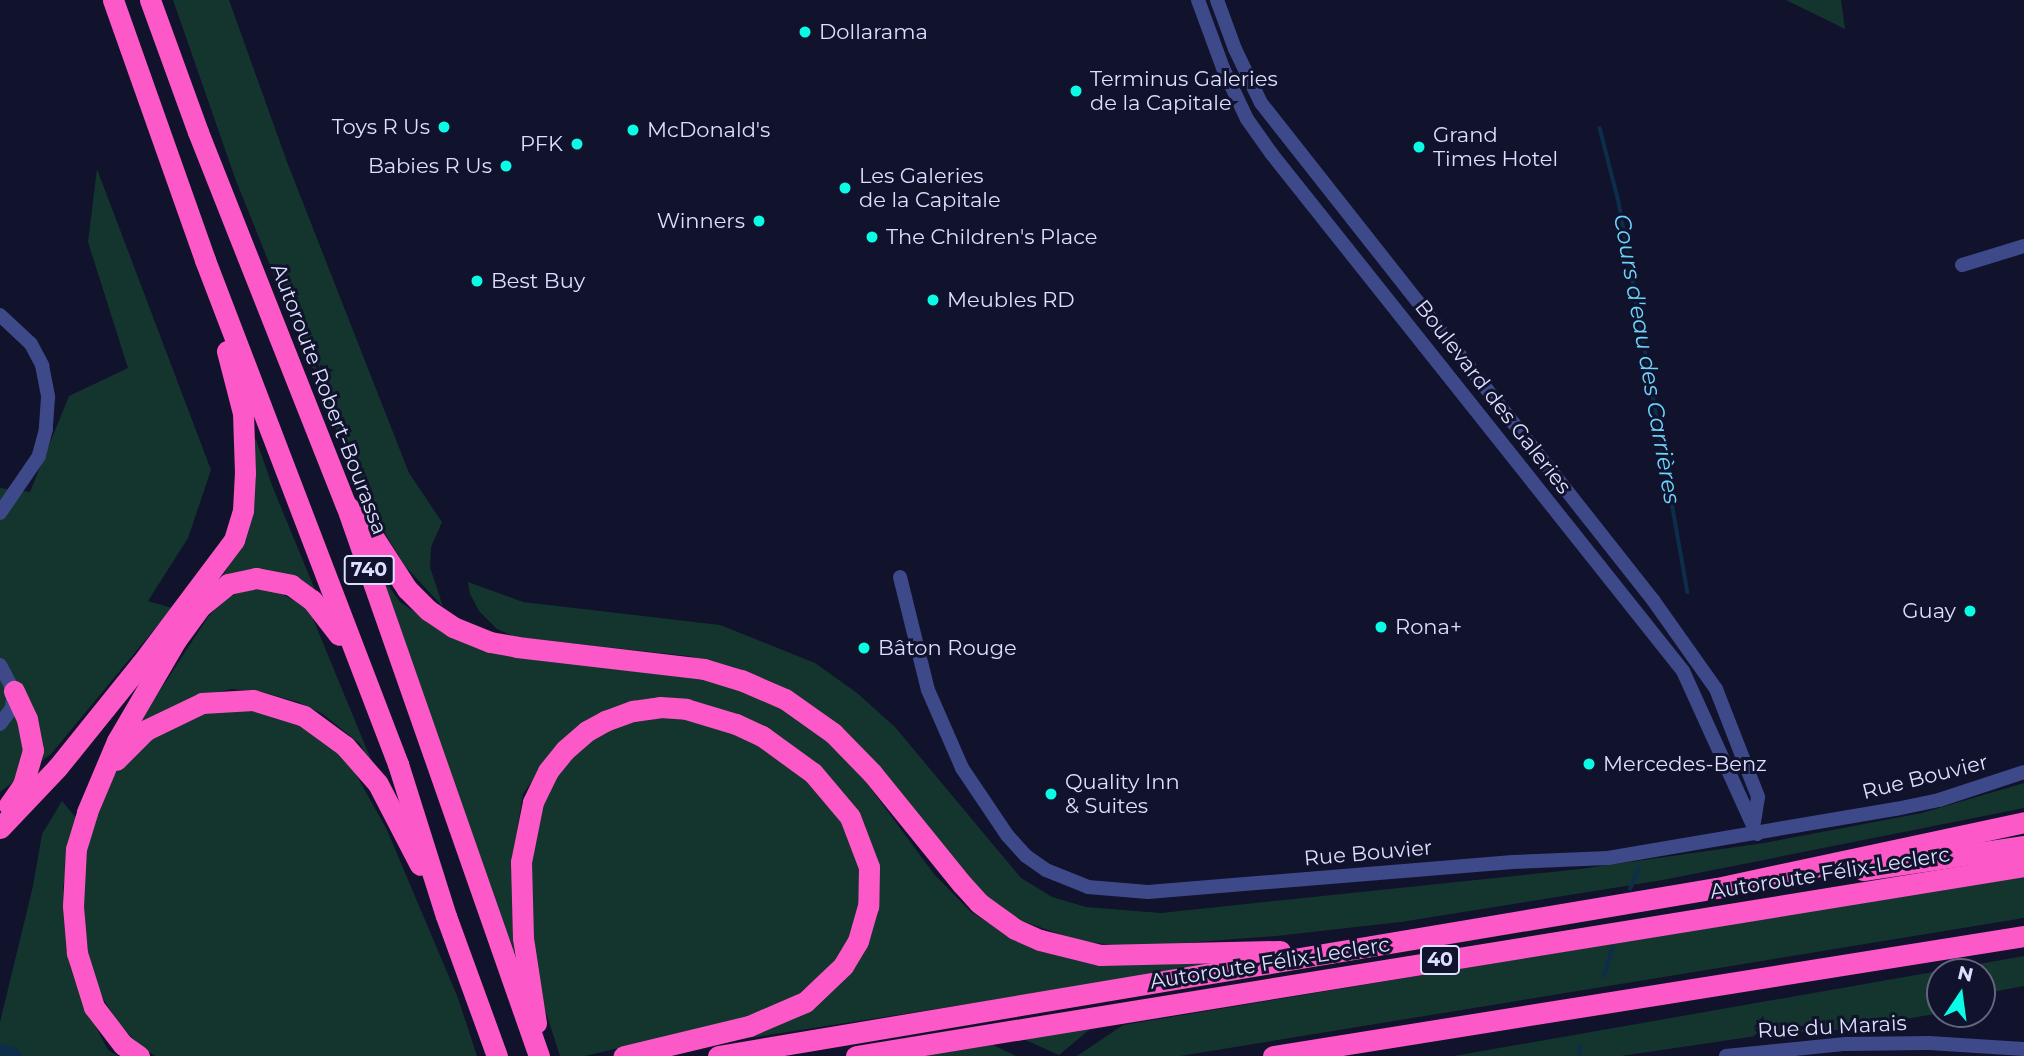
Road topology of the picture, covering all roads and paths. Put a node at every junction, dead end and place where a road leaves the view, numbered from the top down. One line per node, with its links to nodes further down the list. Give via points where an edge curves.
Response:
1 (113, 0): 6 (highway, 740)
2 (150, 0): 9 (highway, Autoroute Robert-Bourassa / 740)
3 (1198, 0): 21 (street, Boulevard des Galeries, via 1247,119 1271,153 1683,671)
4 (1217, 0): 21 (street, Boulevard des Galeries, via 1261,103 1653,600 1716,689 1758,797)
5 (2024, 246): 7 (street)
6 (205, 260): 12 (highway, 740); 20 (highway, via 243,413 243,510 234,540 57,768)
7 (1962, 265)
8 (0, 315): 10 (street, via 31,344 48,397 39,456)
9 (346, 505): 27 (highway, via 363,521 407,589 453,627 504,644 704,669 785,699 833,733 872,773 979,902 1027,934 1100,955); 28 (highway, Autoroute Robert-Bourassa / 740)
10 (0, 513)
11 (900, 577): 21 (street, Rue Bouvier, via 928,690 962,768 1026,856 1046,870 1088,887 1148,892 1513,862 1568,862)
12 (357, 661): 17 (highway, via 323,612 299,589 256,578 228,584 201,606 176,640 136,706); 25 (highway, 740, via 398,764)
13 (0, 665): 14 (street)
14 (14, 691): 15 (street, via 12,708); 18 (highway, via 27,719 33,750 23,785)
15 (0, 724)
16 (2024, 772): 21 (street, Rue Bouvier, via 1938,800)
17 (101, 778): 25 (highway, via 146,730 202,703 253,700 304,716 345,746 377,784); 31 (highway, via 76,849 73,906 77,953 94,1007 123,1045)
18 (0, 817)
19 (2024, 822): 24 (highway)
20 (0, 828)
21 (1755, 828)
22 (2024, 846): 24 (highway)
23 (2024, 866): 36 (highway, Autoroute Félix-Leclerc / 40)
24 (1717, 888): 27 (highway)
25 (446, 916): 32 (highway, 740)
26 (2024, 936): 29 (highway)
27 (1366, 948): 35 (highway)
28 (529, 1012): 33 (highway); 34 (highway, via 521,862 533,802 565,750 605,721 660,708 710,714 762,736 813,773 850,817 869,867 868,906 858,942 843,966 805,1002 749,1026)
29 (1413, 1035): 37 (highway); 38 (highway)
30 (2024, 1049): 39 (street, Rue du Marais, via 1845,1044)
31 (139, 1056)
32 (497, 1056)
33 (540, 1056)
34 (624, 1056)
35 (718, 1056)
36 (856, 1056)
37 (1272, 1056)
38 (1346, 1056)
39 (1726, 1056)

